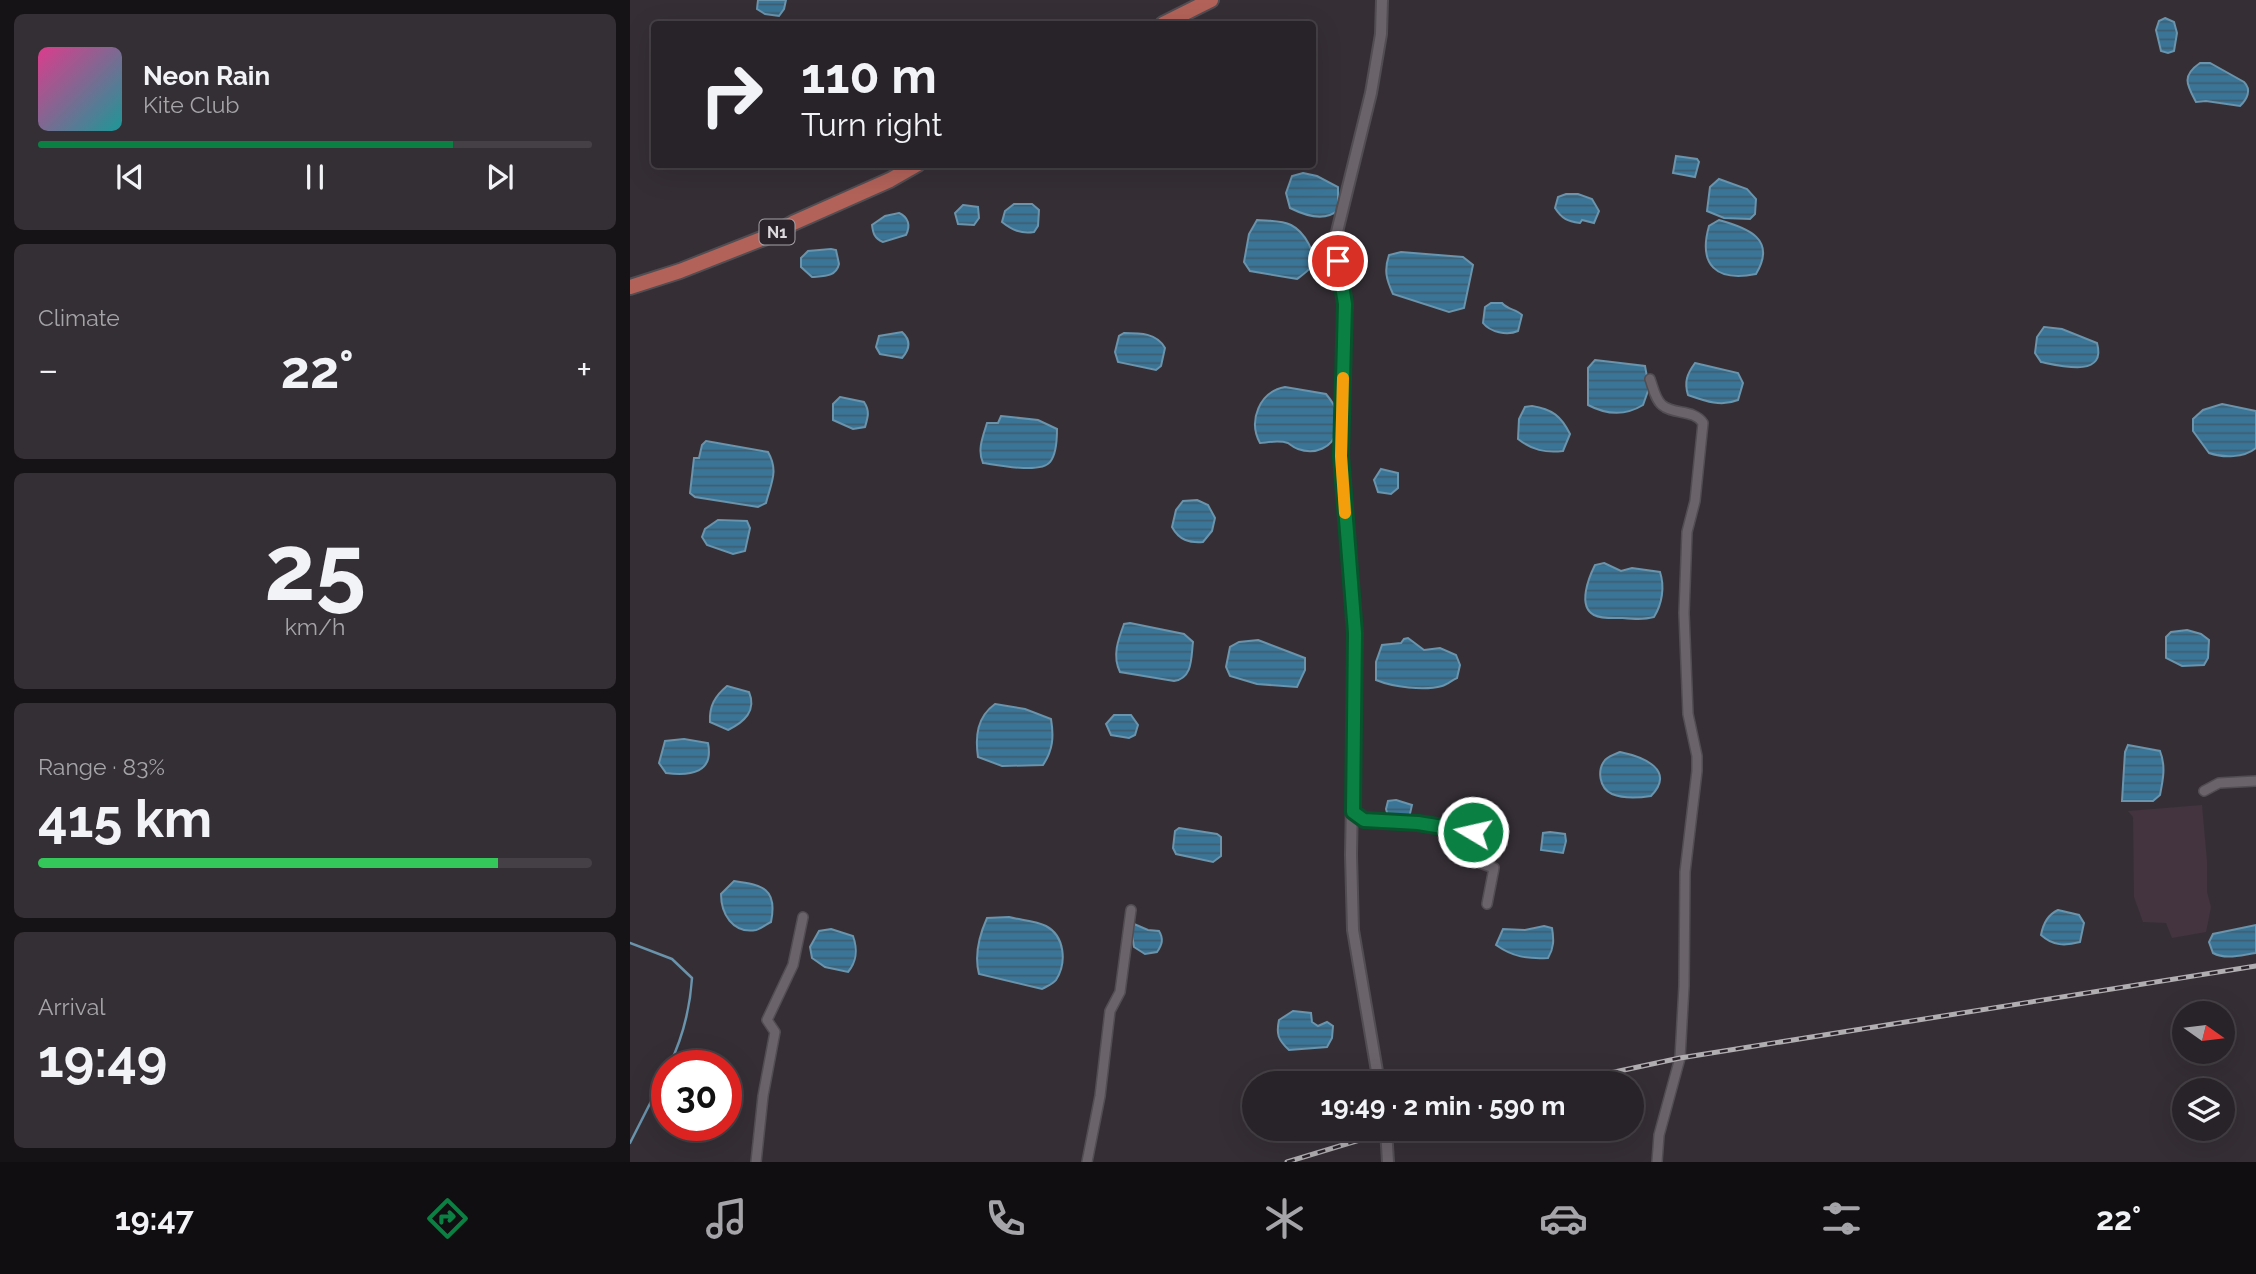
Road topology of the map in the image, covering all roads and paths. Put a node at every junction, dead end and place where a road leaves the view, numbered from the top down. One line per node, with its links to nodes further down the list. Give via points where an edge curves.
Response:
1 (1211, 0): 3 (highway)
2 (1382, 0): 9 (street, via 1371,93 1335,240 1345,304 1341,456 1355,633)
3 (1169, 21)
4 (911, 168): 5 (highway, N1, via 774,234)
5 (630, 287)
6 (1650, 379): 18 (street, via 1664,407 1703,423 1687,532 1684,612 1688,714 1697,771 1685,872 1683,1016 1680,1058 1659,1135)
7 (2256, 781): 8 (street, via 2220,783)
8 (2204, 791)
9 (1353, 812): 10 (street, via 1364,820 1480,834 1476,862 1494,868); 13 (street, via 1353,930)
10 (1487, 904)
11 (1131, 911): 16 (street)
12 (803, 917): 15 (street, via 793,965 767,1020 775,1032 762,1096)
13 (1376, 1071)
14 (1387, 1141): 17 (street)
15 (756, 1162)
16 (1087, 1162)
17 (1388, 1162)
18 (1657, 1162)

